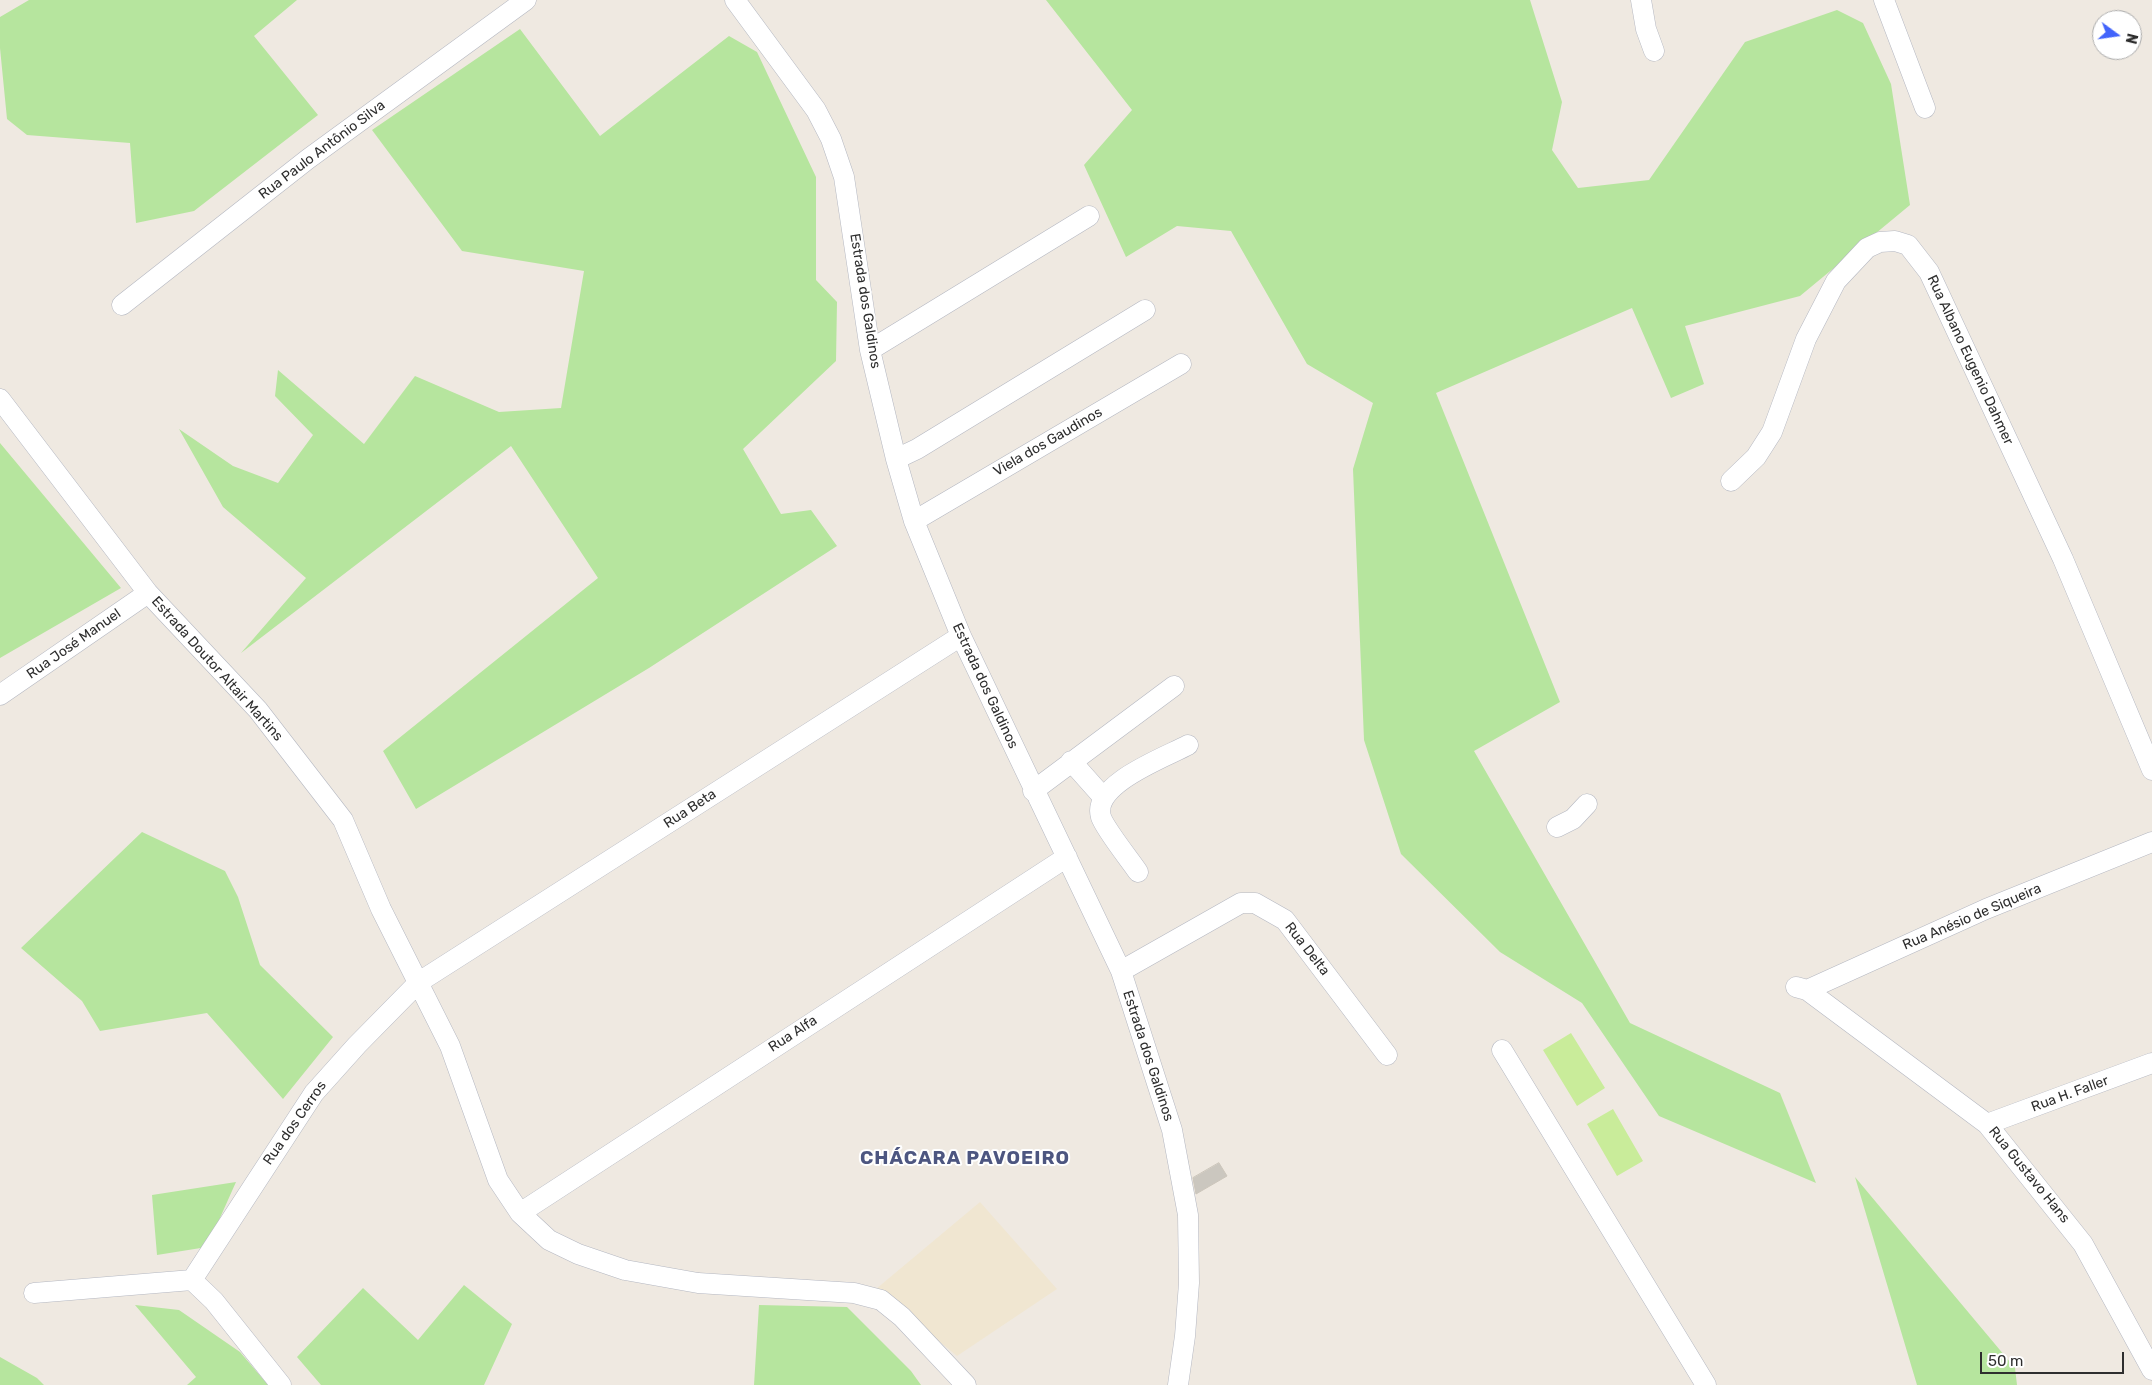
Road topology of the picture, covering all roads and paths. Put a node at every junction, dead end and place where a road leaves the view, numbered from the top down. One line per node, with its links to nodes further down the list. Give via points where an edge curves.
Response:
1 (526, 0): 8 (street, Rua Paulo Antônio Silva, via 308,159)
2 (735, 0): 10 (street, Estrada dos Galdinos, via 816,110 831,139 844,177)
3 (1641, 0): 5 (street)
4 (1884, 0): 6 (street)
5 (1654, 51)
6 (1925, 108)
7 (1089, 216): 10 (street)
8 (122, 305)
9 (1145, 310): 13 (street)
10 (870, 350): 13 (street, Estrada dos Galdinos)
11 (1181, 364): 15 (street, Viela dos Gaudinos)
12 (0, 399): 16 (street, Estrada Doutor Altair Martins)
13 (896, 459): 15 (street, Estrada dos Galdinos)
14 (1730, 481): 22 (street, Rua Albano Eugenio Dahmer, via 1756,457 1772,432 1806,339 1836,281 1867,248 1880,242 1895,241 1908,245 1929,272 2059,550)
15 (914, 521): 17 (street, Estrada dos Galdinos)
16 (148, 593): 19 (street, Rua José Manuel); 31 (street, Estrada Doutor Altair Martins, via 258,710 343,820 381,909)
17 (961, 636): 23 (street, Estrada dos Galdinos); 31 (street, Rua Beta)
18 (1174, 686): 21 (street)
19 (0, 695)
20 (1188, 745): 24 (street, via 1119,781)
21 (1071, 761): 23 (street); 24 (street)
22 (2152, 770)
23 (1033, 791): 28 (street, Estrada dos Galdinos)
24 (1103, 796): 29 (street, via 1101,816)
25 (1587, 804): 26 (street)
26 (1557, 827)
27 (2152, 842): 32 (street, Rua Anésio de Siqueira)
28 (1067, 857): 30 (street, Estrada dos Galdinos); 37 (street, Rua Alfa)
29 (1138, 872)
30 (1120, 971): 34 (street, Rua Delta, via 1241,903 1255,903 1284,920); 43 (street, Estrada dos Galdinos, via 1172,1130 1188,1215 1189,1283)
31 (419, 982): 37 (street, Estrada Doutor Altair Martins, via 450,1046 498,1180); 38 (street, Rua dos Cerros, via 314,1094)
32 (1800, 988): 36 (street, Rua Gustavo Hans)
33 (1502, 1050): 44 (street)
34 (1387, 1055)
35 (2152, 1064): 36 (street, Rua H. Faller)
36 (1988, 1124): 40 (street, Rua Gustavo Hans, via 2083,1244)
37 (520, 1213): 42 (street, Estrada Doutor Altair Martins, via 549,1240 625,1270 698,1284 854,1293 881,1300 902,1317)
38 (192, 1280): 39 (street); 41 (street, via 214,1301)
39 (34, 1293)
40 (2152, 1370)
41 (281, 1385)
42 (966, 1385)
43 (1178, 1385)
44 (1706, 1385)

